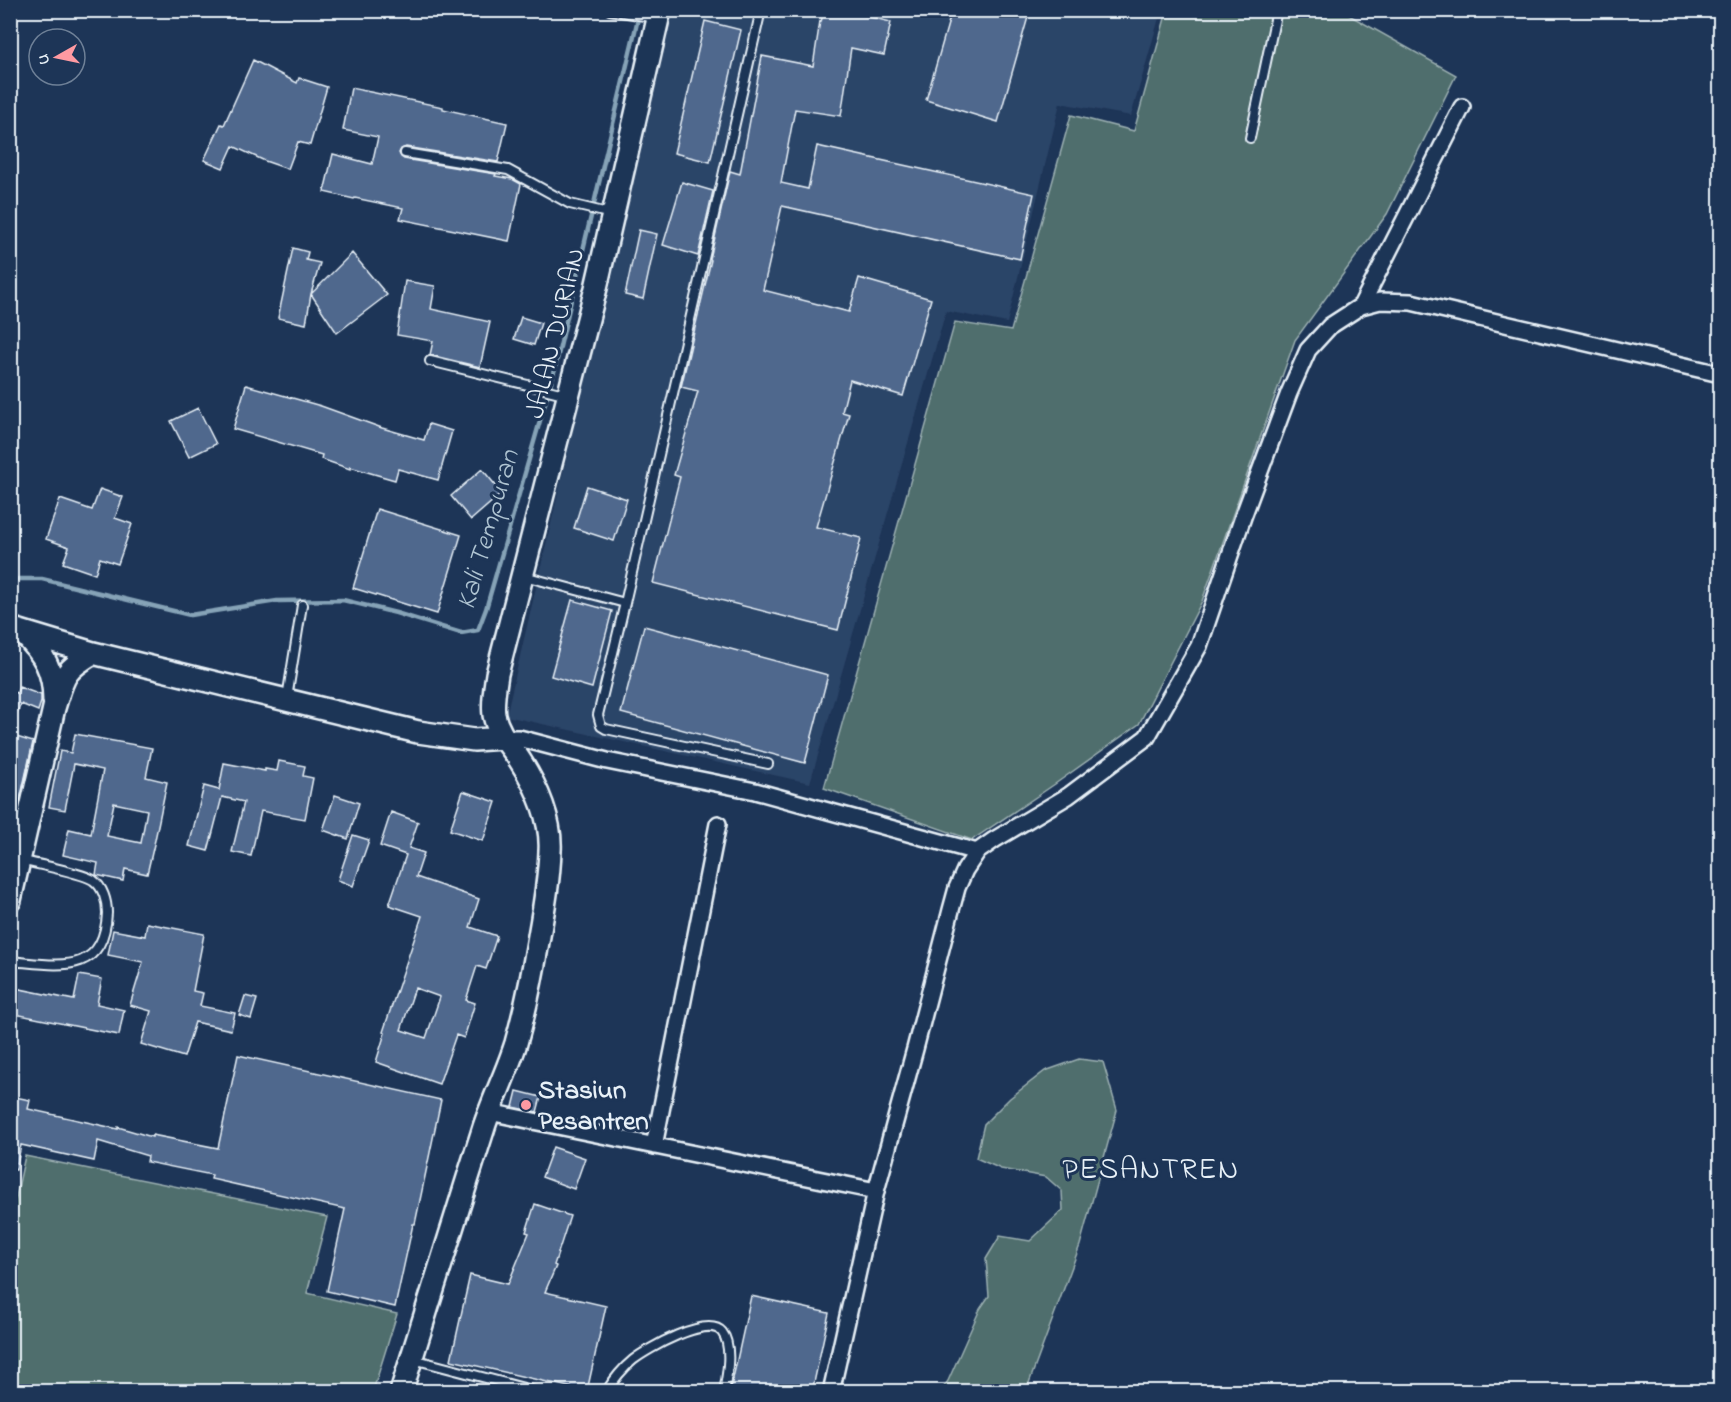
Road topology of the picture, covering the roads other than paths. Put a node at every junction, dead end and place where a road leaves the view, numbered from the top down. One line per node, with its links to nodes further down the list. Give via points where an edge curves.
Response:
1 (610, 10): 4 (lane)
2 (761, 10): 14 (lane)
3 (1277, 10): 6 (lane)
4 (654, 15): 8 (main road, JALAN DURIAN)
5 (1462, 107): 9 (street)
6 (1250, 138)
7 (405, 153): 8 (lane, via 508,170 570,204)
8 (605, 212): 12 (main road, JALAN DURIAN)
9 (1361, 306): 11 (street, via 1380,301 1411,302); 23 (street, via 1330,326 1308,350 1285,403 1199,646 1146,737 1068,796)
10 (430, 361): 12 (lane)
11 (1720, 374)
12 (569, 395): 13 (main road, JALAN DURIAN)
13 (522, 575): 14 (lane); 20 (main road, JALAN DURIAN, via 494,699 494,716)
14 (625, 603): 21 (lane, via 598,716 602,726)
15 (302, 605): 18 (lane)
16 (16, 630): 17 (main road); 19 (main road, via 36,646 50,670)
17 (93, 653): 18 (main road); 19 (main road, via 68,672)
18 (287, 700): 20 (main road, via 418,732 474,740)
19 (54, 708): 24 (main road)
20 (503, 738): 23 (street, via 519,738 607,761 754,791); 27 (main road, via 522,762 538,795 551,848 525,1010 509,1065)
21 (768, 764)
22 (718, 824): 28 (street)
23 (977, 852): 29 (street, via 957,888)
24 (20, 860): 25 (main road); 26 (lane, via 94,880 107,906 106,930 90,957 77,963)
25 (10, 900)
26 (10, 961)
27 (489, 1112): 28 (street); 30 (main road)
28 (654, 1146): 29 (street)
29 (876, 1191): 35 (street)
30 (411, 1359): 31 (main road); 32 (lane)
31 (401, 1392)
32 (539, 1392)
33 (606, 1392): 34 (lane, via 617,1375 653,1347 675,1335 713,1326 722,1331 727,1343)
34 (724, 1392)
35 (831, 1392)

